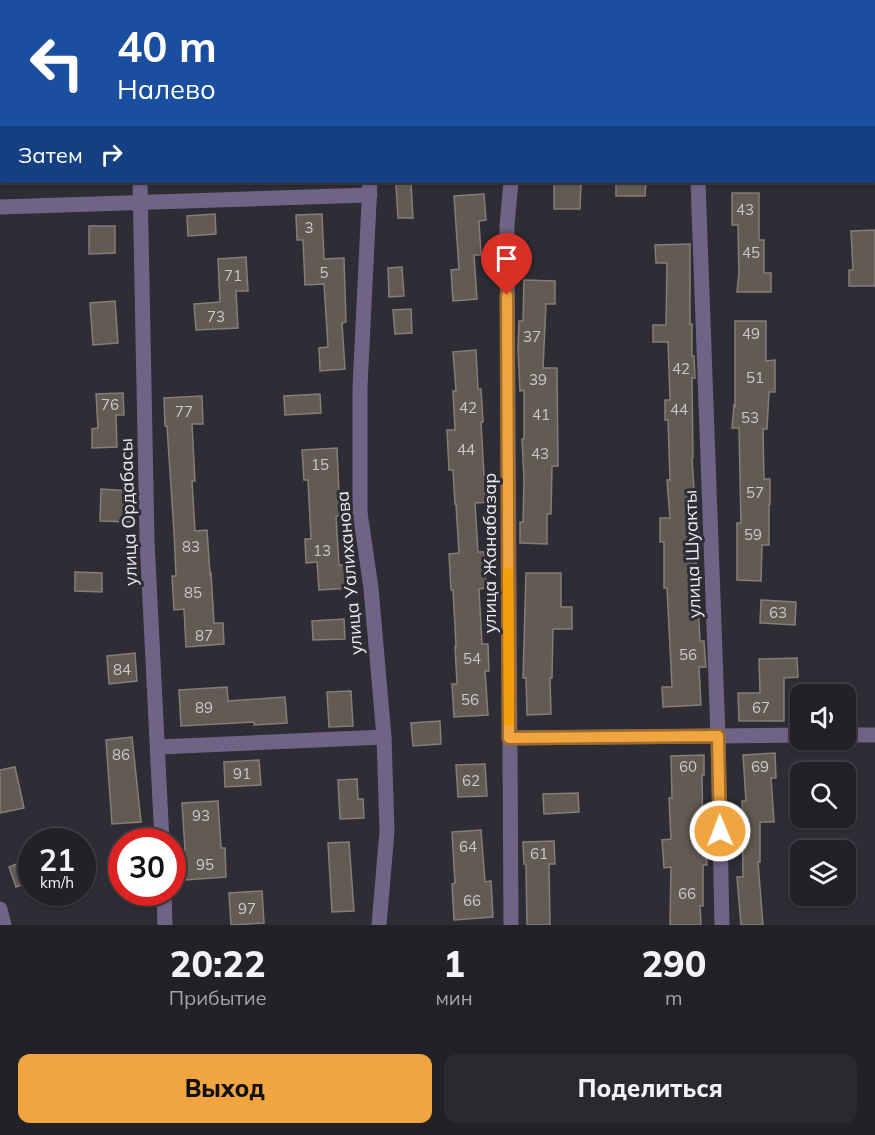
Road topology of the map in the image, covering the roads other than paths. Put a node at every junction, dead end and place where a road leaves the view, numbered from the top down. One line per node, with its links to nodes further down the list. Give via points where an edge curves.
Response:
1 (140, 183): 5 (street, улица Ордабасы)
2 (512, 183): 12 (street, улица Жанабазар, via 507,225)
3 (698, 183): 10 (street, улица Шуакты)
4 (370, 188): 5 (street); 11 (street, улица Уалиханова, via 360,387 360,512)
5 (141, 202): 6 (street); 13 (street, улица Ордабасы, via 147,540)
6 (0, 207)
7 (790, 735): 10 (street)
8 (856, 735): 9 (street)
9 (875, 735)
10 (718, 736): 12 (street); 21 (street, улица Шуакты)
11 (384, 737): 13 (street); 19 (street, улица Уалиханова, via 387,831)
12 (509, 738): 20 (street, улица Жанабазар)
13 (158, 747): 14 (street, улица Ордабасы)
14 (161, 828)
15 (164, 906): 18 (street)
16 (0, 909): 17 (street)
17 (4, 925)
18 (165, 925)
19 (380, 925)
20 (511, 925)
21 (722, 925)

